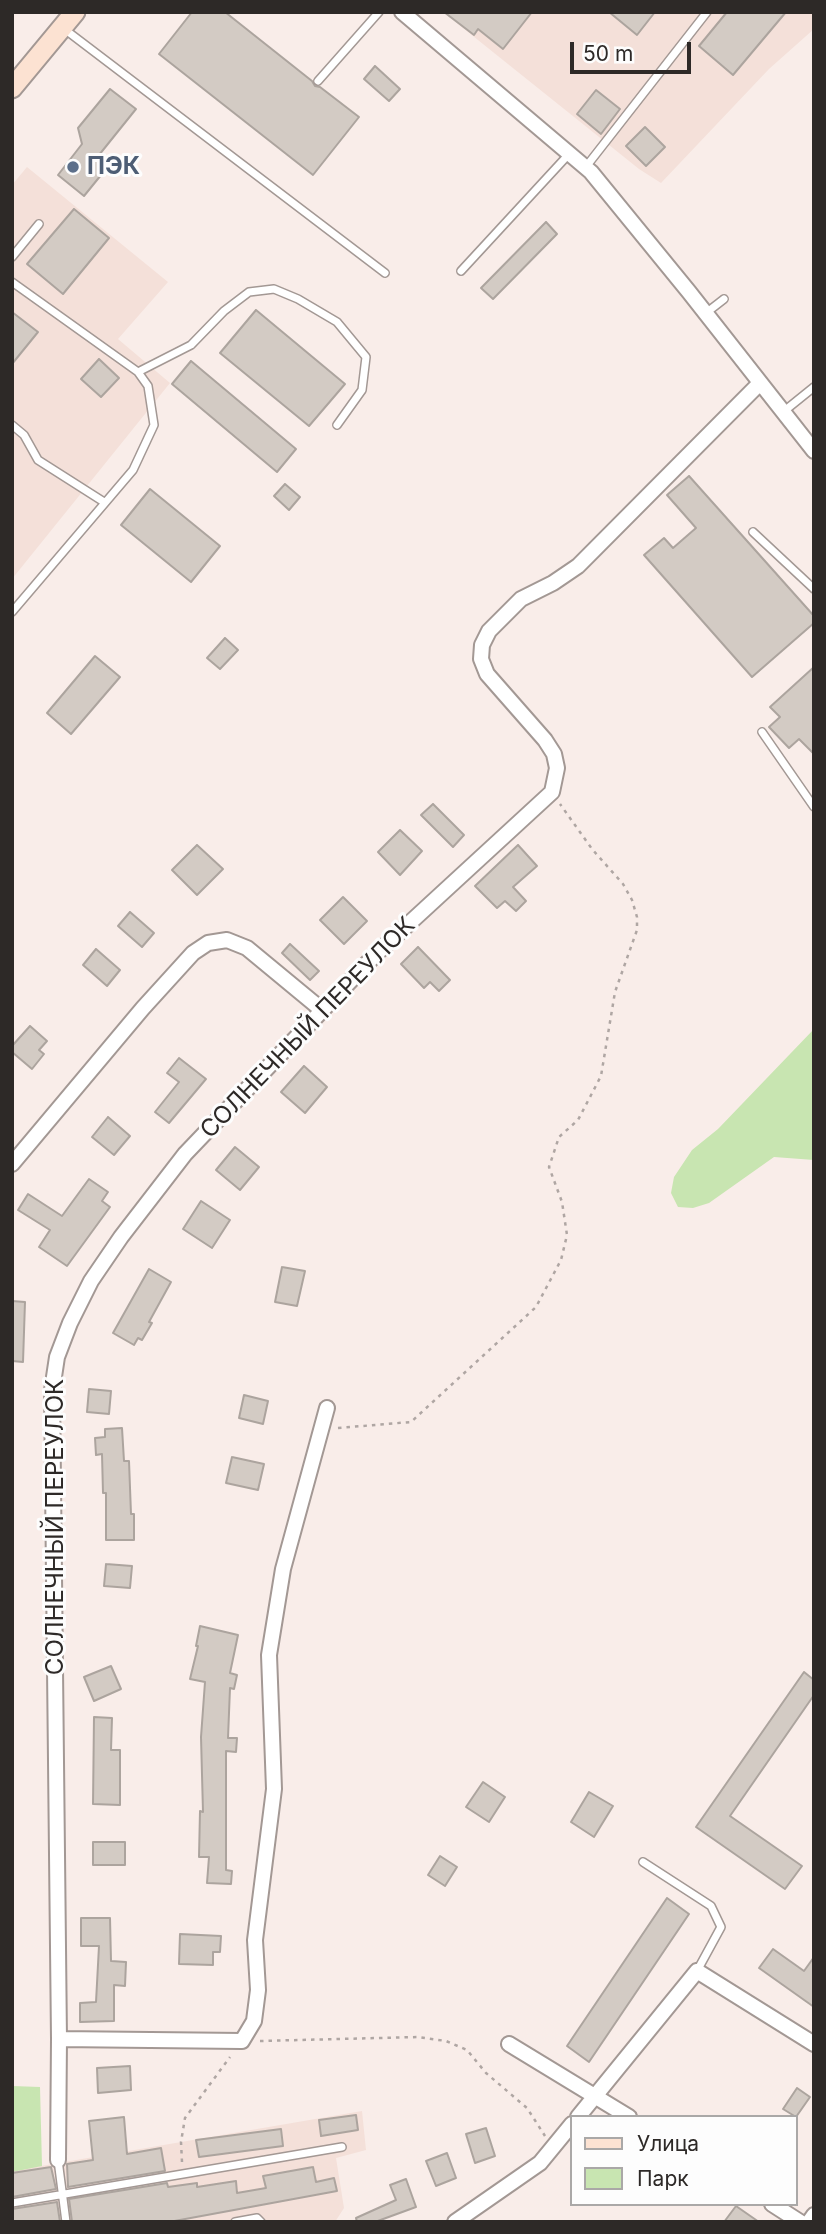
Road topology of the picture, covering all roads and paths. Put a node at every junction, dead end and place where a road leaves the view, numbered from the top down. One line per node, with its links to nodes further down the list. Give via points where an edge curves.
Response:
1 (379, 12): 5 (lane)
2 (402, 12): 7 (street)
3 (707, 12): 8 (lane)
4 (69, 20): 6 (main road); 12 (lane)
5 (318, 81)
6 (12, 89)
7 (569, 154): 8 (street); 11 (lane)
8 (585, 168): 15 (street)
9 (39, 224): 10 (lane)
10 (12, 257)
11 (461, 271)
12 (385, 274)
13 (12, 282): 16 (lane)
14 (724, 299): 15 (lane)
15 (706, 313): 17 (street)
16 (138, 372): 21 (lane, via 191,345 250,292 274,289 337,322 366,358 362,390); 23 (lane, via 148,386 154,425 133,470)
17 (760, 383): 19 (street); 28 (street, via 578,566 521,599 489,631 481,659 487,674 554,754 557,768)
18 (814, 387): 19 (lane)
19 (783, 412): 22 (street)
20 (12, 425): 23 (lane, via 24,435 38,460)
21 (337, 425)
22 (814, 451)
23 (104, 502): 26 (lane)
24 (753, 532): 25 (lane)
25 (814, 589)
26 (12, 612)
27 (762, 732): 29 (lane)
28 (552, 792): 30 (street, СОЛНЕЧНЫЙ ПЕРЕУЛОК, via 377,953); 33 (path, via 623,884 637,917 637,930 615,992 601,1076 578,1120 559,1137 549,1167 562,1202 567,1235 561,1261 536,1307 411,1422)
29 (814, 807)
30 (322, 1010): 31 (street, via 247,948 227,940 208,943 193,953 143,1008); 36 (street, СОЛНЕЧНЫЙ ПЕРЕУЛОК, via 185,1154 121,1237 91,1280 57,1357 52,1390)
31 (12, 1164)
32 (327, 1408): 33 (street)
33 (321, 1430): 37 (street, via 283,1569 269,1655 274,1789 255,1940 258,1990 254,2021)
34 (643, 1862): 35 (lane, via 711,1906 721,1927)
35 (697, 1971): 39 (street); 40 (street)
36 (59, 2039): 37 (street); 46 (street, СОЛНЕЧНЫЙ ПЕРЕУЛОК)
37 (242, 2041): 45 (path, via 418,2037 446,2041 467,2050 527,2108); 47 (path, via 185,2119)
38 (509, 2044): 40 (street)
39 (814, 2044)
40 (596, 2096): 41 (street); 42 (street)
41 (580, 2115)
42 (626, 2115)
43 (570, 2126): 45 (street)
44 (342, 2147): 47 (lane)
45 (552, 2148): 55 (street, via 540,2163)
46 (58, 2160): 48 (lane)
47 (182, 2174): 48 (lane)
48 (62, 2195): 49 (lane); 52 (lane)
49 (12, 2203)
50 (775, 2206): 56 (street)
51 (814, 2216): 57 (street)
52 (66, 2222)
53 (235, 2222): 54 (lane, via 257,2218)
54 (261, 2222)
55 (455, 2222)
56 (800, 2222)
57 (809, 2222)

